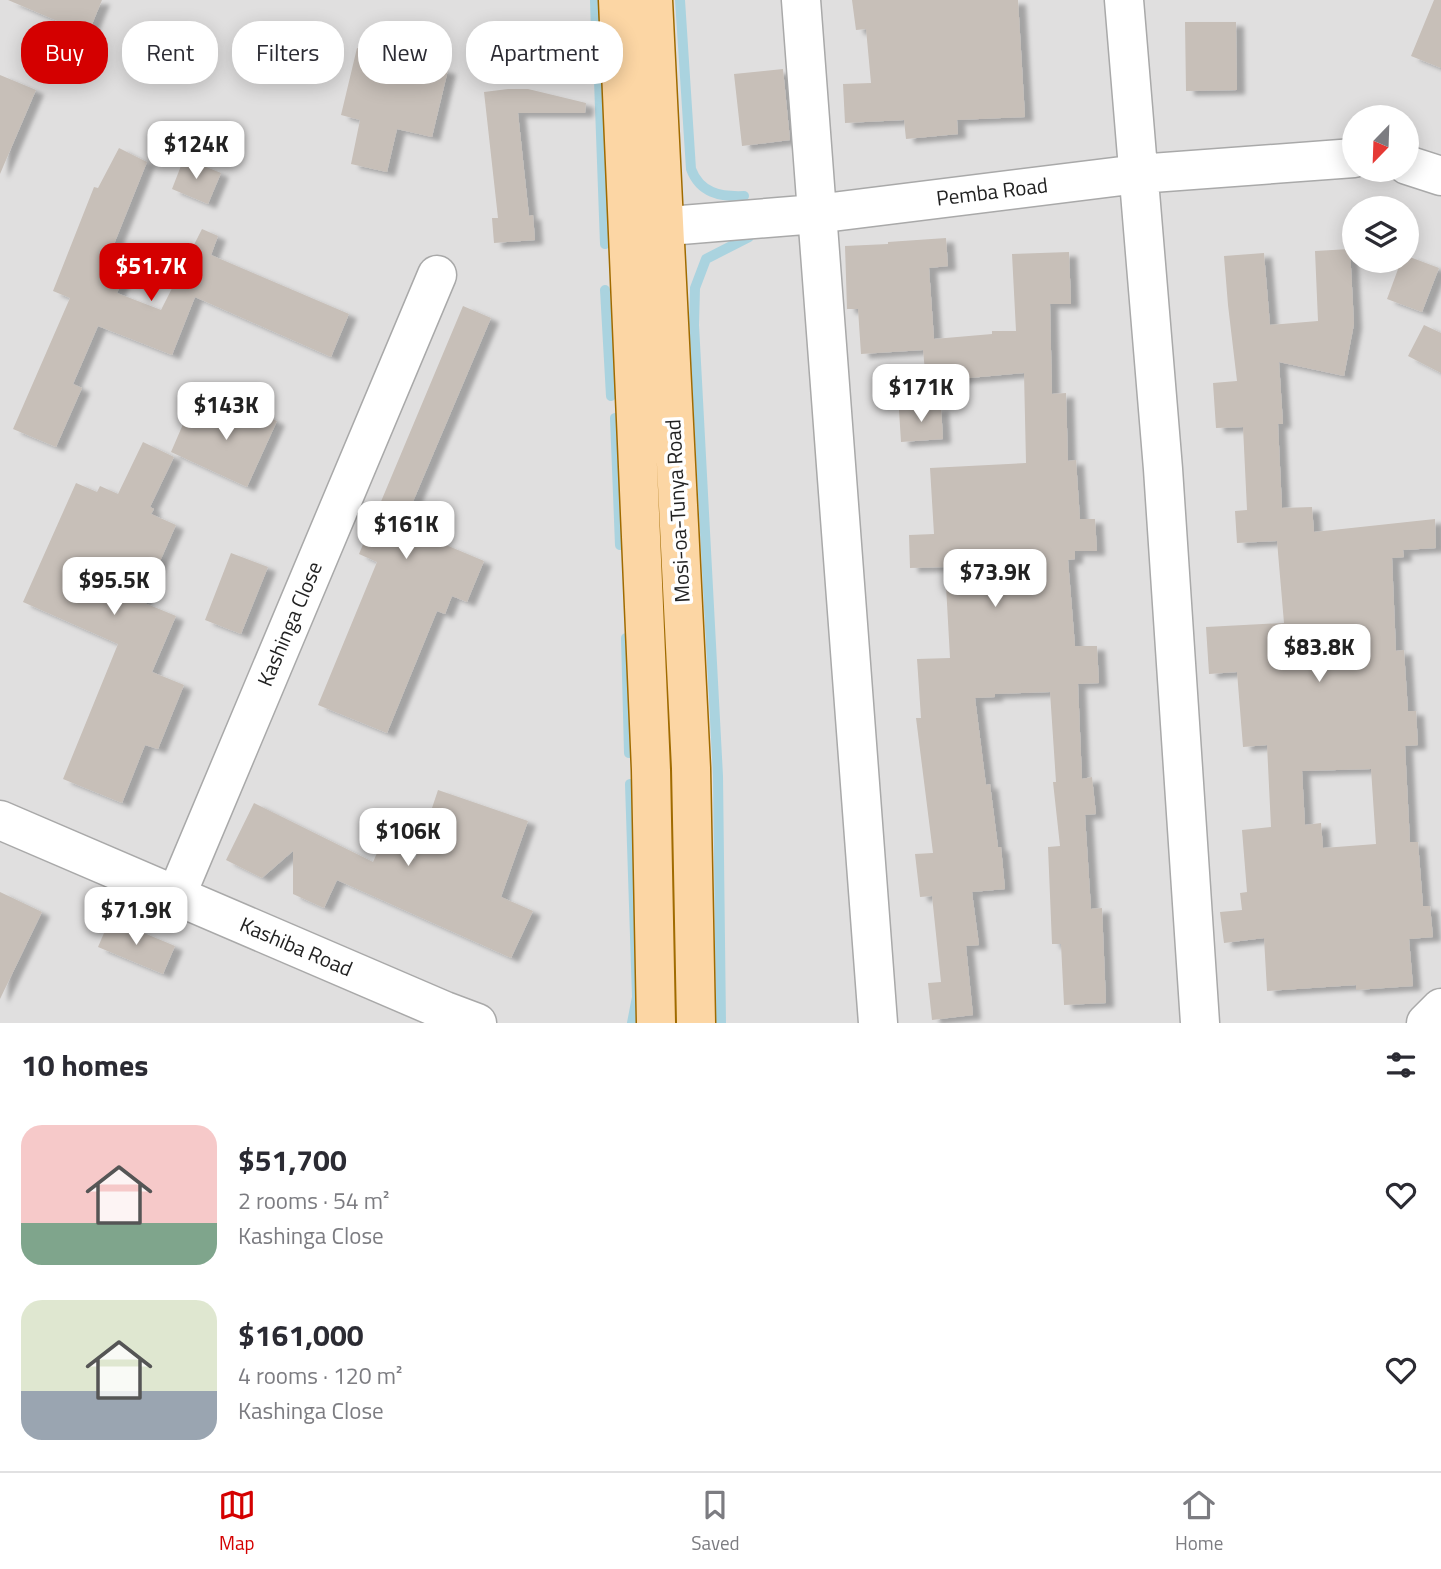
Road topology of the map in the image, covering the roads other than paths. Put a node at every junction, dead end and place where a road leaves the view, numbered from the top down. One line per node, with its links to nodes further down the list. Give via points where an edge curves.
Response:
1 (618, 0): 10 (main road, Mosi-oa-Tunya Road)
2 (653, 0): 10 (main road, Mosi-oa-Tunya Road)
3 (800, 0): 9 (street)
4 (1124, 0): 7 (street)
5 (1342, 159): 7 (street, Pemba Road)
6 (1419, 169): 8 (street)
7 (1138, 174): 9 (street, Pemba Road); 19 (street)
8 (1441, 176)
9 (816, 214): 10 (street, Pemba Road); 18 (street)
10 (647, 228): 16 (main road, Mosi-oa-Tunya Road); 17 (main road, Mosi-oa-Tunya Road, via 691,768)
11 (438, 275): 13 (street, Kashinga Close)
12 (0, 820): 13 (street, Kashiba Road)
13 (176, 896): 15 (street, Kashiba Road)
14 (1441, 1008): 20 (street)
15 (477, 1023)
16 (656, 1023)
17 (696, 1023)
18 (878, 1023)
19 (1200, 1023)
20 (1426, 1023)

